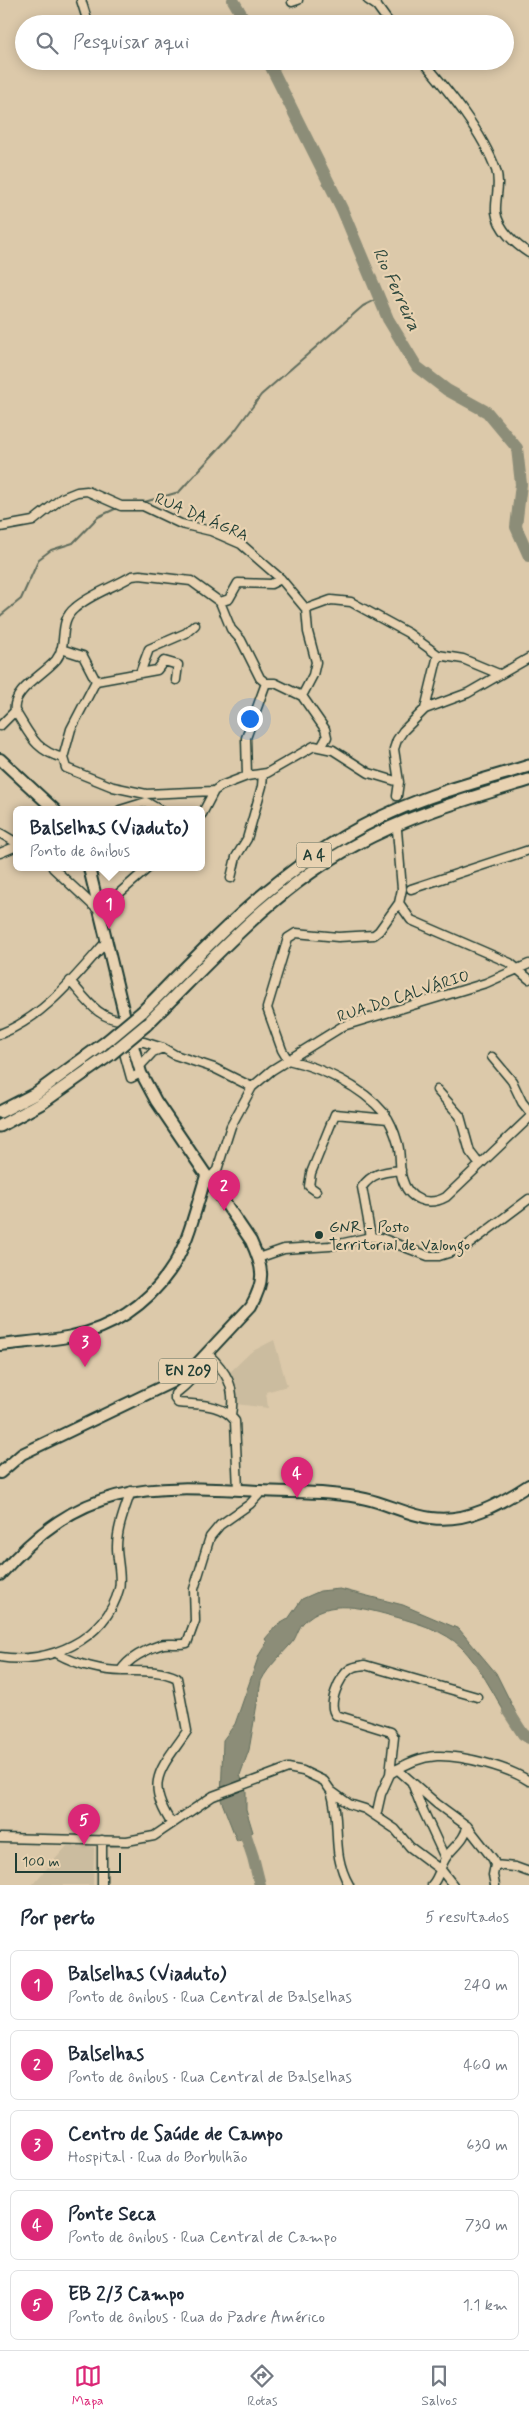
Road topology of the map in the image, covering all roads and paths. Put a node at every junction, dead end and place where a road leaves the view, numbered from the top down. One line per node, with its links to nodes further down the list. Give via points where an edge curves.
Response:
1 (81, 0): 4 (street)
2 (368, 0): 3 (street)
3 (380, 3): 5 (street)
4 (86, 15)
5 (386, 15)
6 (430, 70): 7 (street, via 458,103 496,170 496,213 501,224 516,245)
7 (529, 253)
8 (0, 527): 9 (street, RUA DA ÁGRA, via 33,521 62,498 87,491 121,506 143,506 181,524 211,531 241,544)
9 (281, 579): 10 (street, via 271,584 238,583 229,599); 11 (street, RUA DA ÁGRA)
10 (220, 602): 13 (street, via 191,581 132,576 66,616); 20 (street, via 228,624)
11 (306, 609): 14 (street, via 331,600 351,602 408,633); 21 (street, via 316,662)
12 (194, 625): 16 (street, via 186,633 149,649)
13 (62, 649): 19 (street, via 83,656); 23 (street, via 46,672 17,695 13,702)
14 (438, 655): 17 (street, via 463,659); 22 (street)
15 (529, 658): 17 (street)
16 (140, 673): 18 (street, via 157,670 164,661 178,665); 19 (street)
17 (499, 674): 22 (street, via 468,693)
18 (176, 680)
19 (96, 681): 26 (street, via 71,729)
20 (266, 683): 21 (street, via 275,683); 30 (street, via 246,738)
21 (302, 696): 25 (street, via 325,729 327,737)
22 (426, 709): 32 (street, via 396,740 394,750)
23 (15, 711): 24 (street); 26 (street, via 38,747)
24 (0, 726)
25 (322, 746): 29 (street, via 304,750); 32 (street, via 370,773)
26 (63, 758): 35 (street, via 66,768)
27 (0, 759): 36 (main road)
28 (529, 766): 68 (highway, A 4, bridge, via 392,811 347,834 295,868 246,907 142,1012 106,1042 35,1094)
29 (263, 774): 30 (street); 49 (street, via 248,839 236,856)
30 (248, 776): 33 (street)
31 (529, 780): 71 (highway, A 4, bridge, via 394,825 353,845 303,878 254,918 146,1025 111,1054 42,1103)
32 (399, 782): 34 (street)
33 (214, 791): 35 (street); 39 (street)
34 (398, 796)
35 (146, 798): 37 (street); 38 (street)
36 (51, 806)
37 (129, 806)
38 (155, 806)
39 (205, 808)
40 (397, 830): 51 (street, via 402,889)
41 (0, 833): 42 (street)
42 (13, 842)
43 (13, 846): 45 (street)
44 (529, 850): 50 (street)
45 (0, 852)
46 (56, 871): 52 (street)
47 (89, 871): 52 (main road, EN 209)
48 (145, 871): 52 (street)
49 (231, 878)
50 (411, 889)
51 (399, 902): 55 (street, via 411,920 510,963); 63 (street, via 374,935 338,937 296,933 288,938 267,1008)
52 (99, 912): 53 (main road, EN 209)
53 (106, 942): 57 (street); 58 (main road, EN 209)
54 (529, 964): 55 (street, RUA DO CALVÁRIO)
55 (517, 970): 56 (street); 63 (street, RUA DO CALVÁRIO, via 486,983 343,1026)
56 (529, 979)
57 (70, 981): 58 (street, via 104,1017); 59 (street, via 32,1017)
58 (120, 1020): 60 (main road, EN 209); 64 (street, via 131,1078)
59 (0, 1034)
60 (132, 1046): 61 (street, via 144,1042); 64 (main road, EN 209)
61 (163, 1048): 64 (street, via 153,1052); 65 (street)
62 (492, 1057): 67 (street, via 512,1080)
63 (288, 1060): 65 (street, RUA DO CALVÁRIO); 70 (street, via 349,1084)
64 (140, 1070): 74 (main road, EN 209, via 156,1101)
65 (252, 1087): 74 (street, RUA DO CALVÁRIO, via 231,1126)
66 (437, 1090): 72 (street, via 460,1116 470,1152)
67 (529, 1111)
68 (0, 1112)
69 (529, 1118): 72 (street)
70 (388, 1119): 73 (street, via 398,1145); 75 (street, via 335,1114 311,1173 309,1186)
71 (0, 1126)
72 (480, 1165): 73 (street, via 446,1196 429,1203 415,1199 407,1189)
73 (401, 1170): 78 (street, via 378,1172 362,1186)
74 (212, 1184): 77 (main road); 77 (main road); 79 (main road, EN 209, via 251,1242)
75 (316, 1191)
76 (529, 1199): 78 (street, via 464,1248 451,1254 428,1256)
77 (196, 1206): 80 (main road, via 170,1272 131,1312 103,1327 74,1336)
78 (371, 1237): 79 (street, via 330,1246 284,1249)
79 (258, 1258): 81 (main road, EN 209, via 262,1278 252,1306)
80 (0, 1345)
81 (207, 1353): 82 (main road, EN 209); 83 (street, via 228,1377 233,1403)
82 (194, 1366): 83 (street, via 195,1373 190,1381 175,1394 178,1403 209,1406); 84 (main road, EN 209, via 172,1382 22,1454)
83 (231, 1415): 86 (street, via 237,1437)
84 (0, 1473)
85 (529, 1485): 88 (main road, via 499,1504 471,1516 432,1518 365,1499)
86 (238, 1490): 87 (main road, via 158,1488); 88 (main road)
87 (131, 1491): 89 (main road, via 92,1503 62,1518 37,1536); 90 (street, via 117,1546 119,1588 108,1614 89,1634)
88 (262, 1491): 92 (street, via 250,1504 220,1524 210,1538 194,1589 195,1621 188,1643 161,1644 125,1663)
89 (0, 1575)
90 (58, 1654): 91 (street, via 30,1660); 92 (street, via 102,1669)
91 (0, 1657)
92 (121, 1671): 102 (street, via 177,1678 187,1731 156,1782 158,1798)
93 (477, 1697): 95 (street, via 365,1665 348,1670 342,1677 332,1711 391,1732 394,1736)
94 (397, 1769): 95 (street); 96 (street, via 438,1756 494,1765 514,1771); 97 (street)
95 (390, 1774): 101 (street)
96 (529, 1781)
97 (412, 1783): 103 (street); 106 (street)
98 (331, 1791): 99 (street); 100 (street); 102 (street, via 324,1781 288,1768 213,1796)
99 (348, 1804): 100 (street); 101 (street)
100 (337, 1807): 111 (street, via 336,1842)
101 (376, 1816): 108 (street)
102 (172, 1824): 105 (street, via 154,1836 127,1841)
103 (467, 1826): 106 (street, via 466,1834); 107 (street)
104 (0, 1838): 105 (street)
105 (102, 1840): 110 (street)
106 (445, 1858): 108 (street)
107 (495, 1865): 109 (street); 114 (street)
108 (442, 1871): 112 (street); 113 (street)
109 (529, 1872)
110 (102, 1885)
111 (349, 1885)
112 (432, 1885)
113 (453, 1885)
114 (495, 1885)

